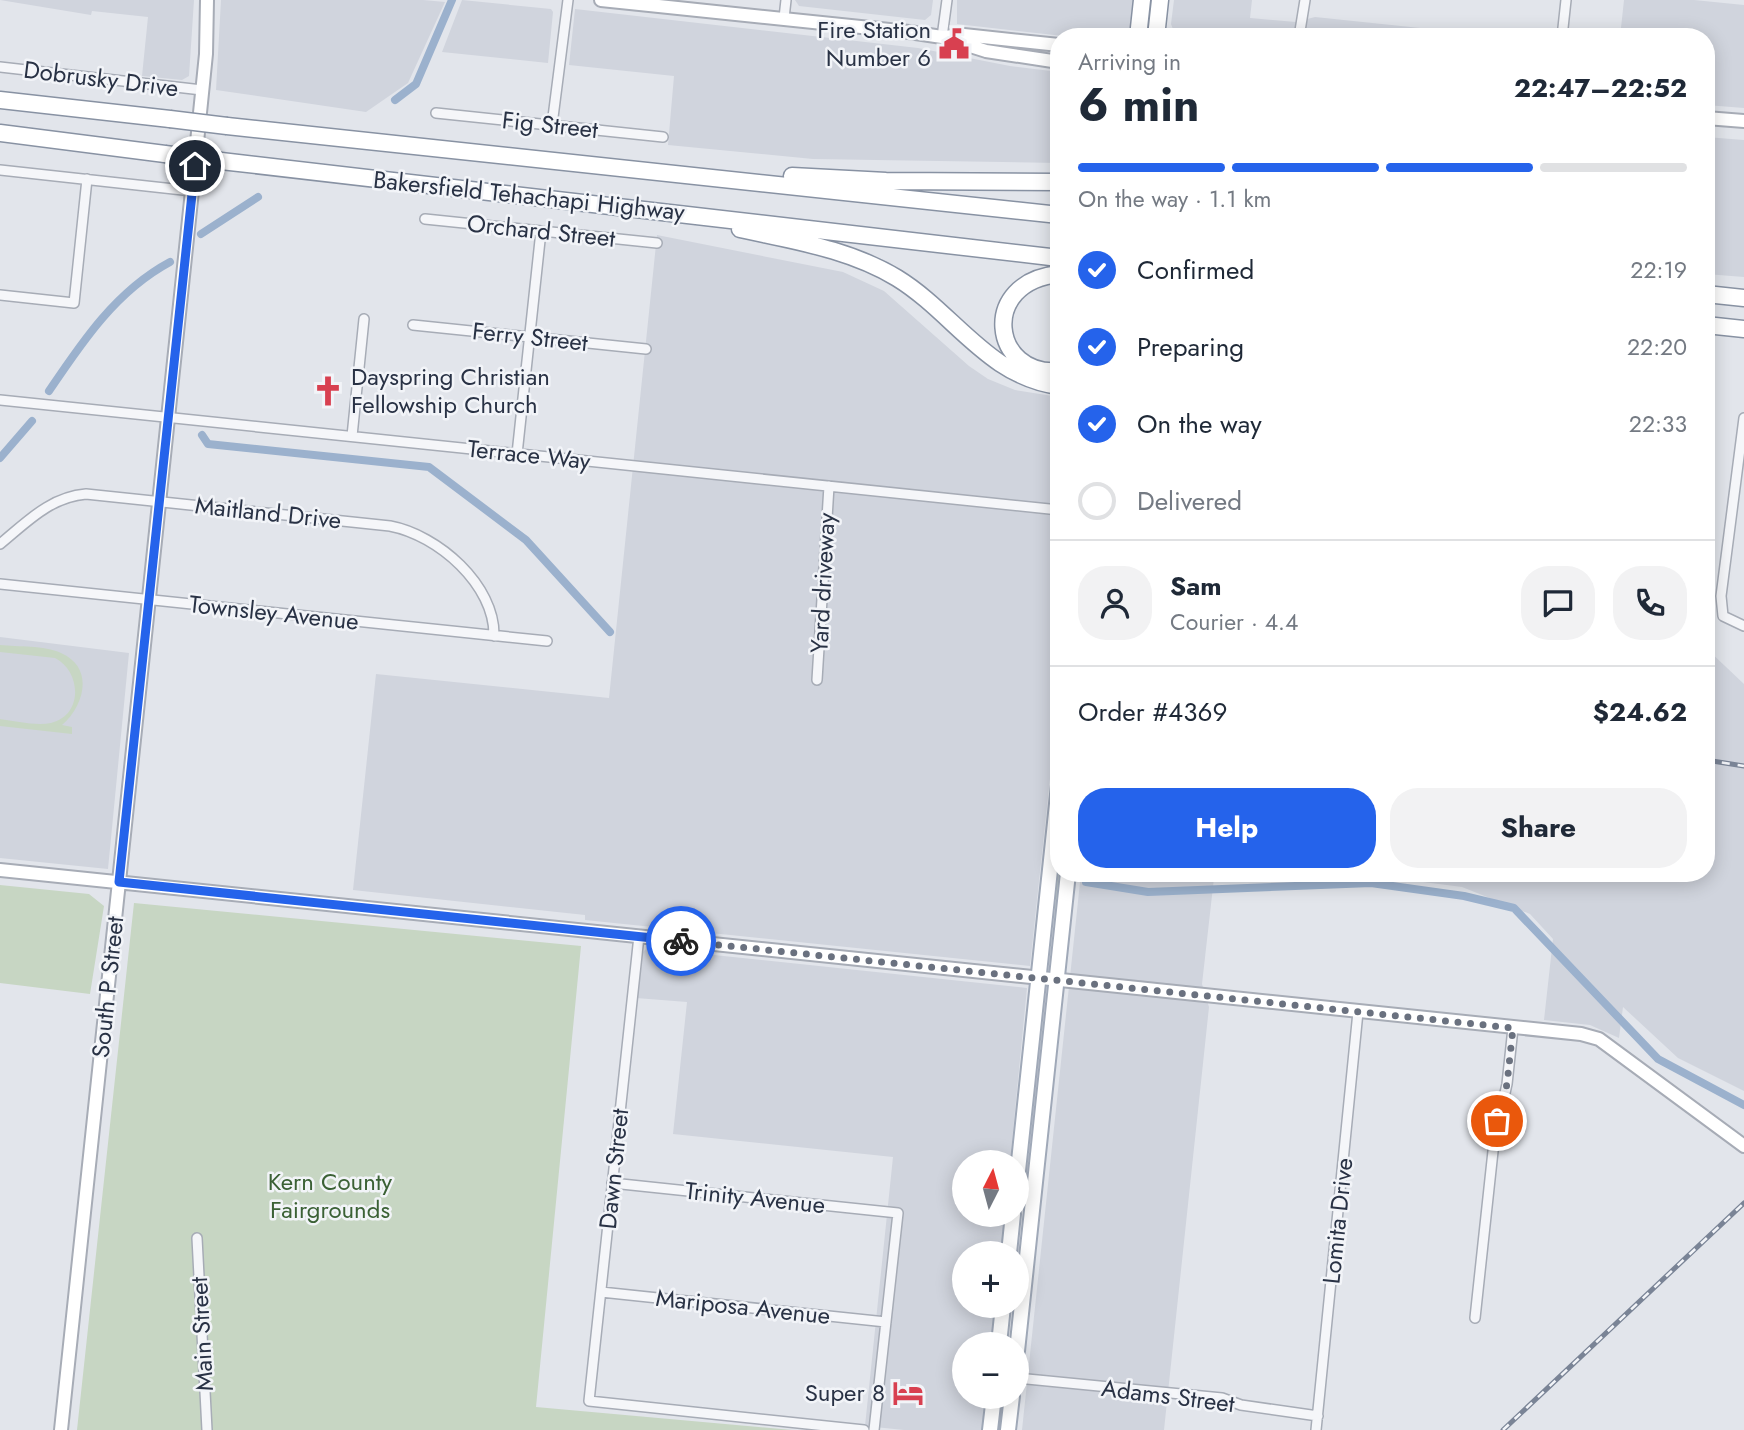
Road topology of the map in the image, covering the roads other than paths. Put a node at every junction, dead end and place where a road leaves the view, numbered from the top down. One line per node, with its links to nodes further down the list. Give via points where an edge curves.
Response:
1 (207, 0): 19 (street, South P Street)
2 (568, 0): 26 (street)
3 (601, 0): 10 (street)
4 (786, 0): 10 (street)
5 (947, 0): 15 (street)
6 (1142, 0): 11 (highway)
7 (1160, 0): 12 (highway)
8 (1305, 0): 13 (street)
9 (1566, 0): 14 (street)
10 (784, 18): 15 (street)
11 (1139, 28)
12 (1158, 28)
13 (1301, 28)
14 (1563, 28)
15 (942, 37): 16 (street); 17 (street, via 986,51)
16 (1050, 44)
17 (1050, 61)
18 (0, 67): 19 (street, Dobrusky Drive)
19 (202, 90): 33 (street, South P Street)
20 (0, 93): 22 (highway)
21 (0, 100): 22 (highway, Bakersfield Tehachapi Highway)
22 (44, 105): 30 (highway, Bakersfield Tehachapi Highway, bridge)
23 (436, 113): 26 (street, Fig Street)
24 (1715, 119): 25 (street)
25 (1744, 121)
26 (552, 125): 28 (street, Fig Street)
27 (0, 133): 34 (highway, Bakersfield Tehachapi Highway, bridge)
28 (663, 137)
29 (0, 170): 31 (street)
30 (665, 172): 32 (highway); 35 (highway, Bakersfield Tehachapi Highway)
31 (87, 179): 33 (street); 41 (street, via 74,303)
32 (1050, 182)
33 (192, 191): 53 (street, South P Street)
34 (656, 210): 39 (highway, Bakersfield Tehachapi Highway); 51 (highway, via 860,259 919,294 1001,366)
35 (1050, 213)
36 (425, 219): 37 (street, Orchard Street)
37 (541, 231): 38 (street, Orchard Street); 48 (street)
38 (657, 243)
39 (1050, 257)
40 (1050, 275): 50 (highway, via 1019,287 1006,306 1003,330 1022,361)
41 (0, 295)
42 (1715, 295): 43 (highway)
43 (1744, 298)
44 (364, 319): 55 (street)
45 (413, 325): 48 (street, Ferry Street)
46 (1715, 326): 47 (highway)
47 (1744, 329)
48 (530, 337): 49 (street, Ferry Street); 56 (street)
49 (646, 349)
50 (1050, 371)
51 (1050, 385)
52 (0, 400): 53 (street, Terrace Way)
53 (168, 417): 55 (street, Terrace Way); 58 (street, South P Street)
54 (1744, 418): 63 (street, via 1721,596 1723,616)
55 (352, 436): 56 (street, Terrace Way)
56 (517, 454): 57 (street, Terrace Way)
57 (829, 486): 59 (street, Terrace Way); 66 (street, Yard driveway)
58 (159, 502): 60 (street, Maitland Drive, via 86,494 64,498 46,506); 62 (street, South P Street); 64 (street, Maitland Drive, via 390,526 414,533 478,583 490,604)
59 (1050, 509)
60 (0, 544)
61 (0, 584): 62 (street, Townsley Avenue)
62 (149, 600): 64 (street, Townsley Avenue); 69 (street, South P Street)
63 (1744, 626)
64 (494, 636): 65 (street, Townsley Avenue)
65 (547, 641)
66 (817, 680)
67 (1050, 868): 72 (main road)
68 (0, 870): 69 (street)
69 (119, 882): 71 (street); 88 (street, South P Street)
70 (1067, 882): 73 (main road)
71 (639, 936): 72 (street); 78 (street, Dawn Street)
72 (1038, 978): 73 (street); 77 (main road)
73 (1056, 980): 74 (street); 83 (main road)
74 (1358, 1012): 75 (street); 87 (street, Lomita Drive)
75 (1513, 1028): 76 (street, via 1599,1039); 81 (street, via 1494,1142)
76 (1744, 1146)
77 (1020, 1150)
78 (612, 1183): 80 (street, Dawn Street); 82 (street, Trinity Avenue, via 898,1213)
79 (197, 1238): 89 (street, Main Street)
80 (601, 1292): 82 (street, Mariposa Avenue); 90 (street, Dawn Street, via 589,1401)
81 (1475, 1318)
82 (886, 1322): 91 (street)
83 (1019, 1332)
84 (1029, 1379): 87 (street, Adams Street, via 1222,1398)
85 (992, 1409): 92 (main road)
86 (1010, 1409): 93 (main road)
87 (1318, 1416): 94 (street, Lomita Drive)
88 (61, 1430)
89 (207, 1430)
90 (864, 1430)
91 (874, 1430)
92 (990, 1430)
93 (1008, 1430)
94 (1316, 1430)

